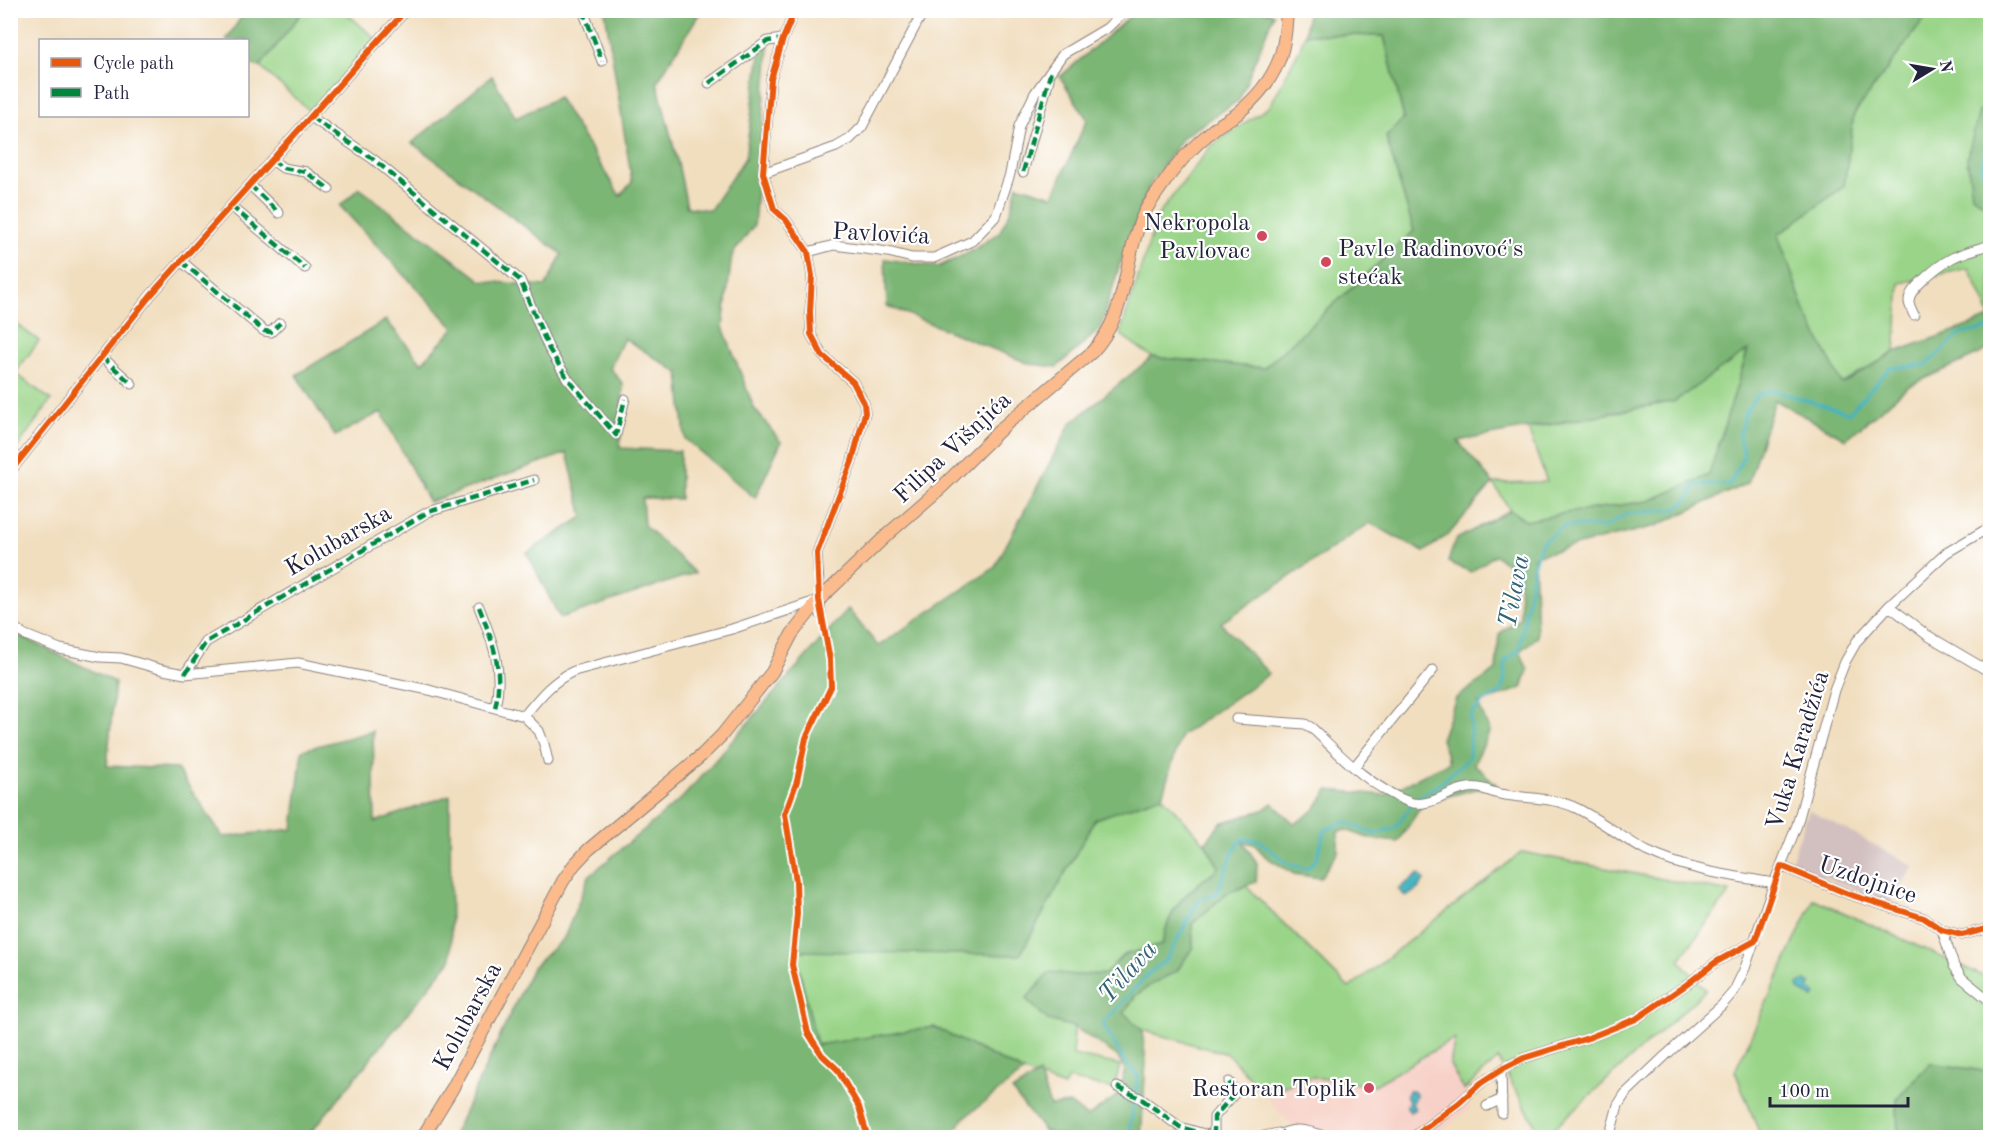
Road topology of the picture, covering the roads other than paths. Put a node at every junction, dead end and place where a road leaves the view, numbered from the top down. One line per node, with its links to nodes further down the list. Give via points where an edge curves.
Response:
1 (406, 10): 11 (street)
2 (584, 10): 8 (street)
3 (795, 10): 7 (street)
4 (924, 10): 14 (street, via 862,127 836,147)
5 (1126, 10): 9 (street, Pavlovića, via 1107,28 1062,54)
6 (1287, 10): 31 (main road, Filipa Višnjića, via 1285,39 1268,81 1253,100 1192,149 1144,213 1123,293 1102,342 1004,426)
7 (783, 39): 10 (street, via 768,41); 14 (street, via 771,79)
8 (602, 61)
9 (1051, 71): 13 (street, Pavlovića); 20 (street, Pavlovića, via 1019,126 1010,174 996,216 972,242 934,258 834,245)
10 (710, 83)
11 (311, 117): 12 (street); 27 (street, via 373,159 520,280 549,349 567,378 616,435)
12 (272, 160): 15 (street); 16 (street, via 283,168 306,172)
13 (1023, 172)
14 (763, 173): 20 (street, via 774,209)
15 (250, 185): 17 (street); 18 (street)
16 (329, 189)
17 (231, 206): 21 (street); 22 (street)
18 (279, 213)
19 (1990, 245): 23 (street, via 1951,257 1934,268 1910,297)
20 (808, 252): 31 (street, via 812,276 811,334 822,355 853,382 865,413 817,553)
21 (181, 261): 24 (street, via 264,331 271,332); 25 (street)
22 (304, 268)
23 (1914, 315)
24 (280, 323)
25 (102, 357): 26 (street); 28 (street)
26 (132, 384)
27 (625, 399)
28 (10, 472)
29 (534, 480): 38 (street, Kolubarska, via 428,512 206,642)
30 (1990, 527): 32 (street, Vuka Karadžića, via 1946,553)
31 (819, 600): 34 (street); 40 (street, via 721,632 574,670 541,694); 45 (main road, Filipa Višnjića, via 792,634 772,672 722,735 588,849)
32 (1889, 606): 37 (street, via 1927,635); 44 (street, Vuka Karadžića, via 1857,641 1845,662)
33 (479, 608): 39 (street, via 497,656 499,691)
34 (821, 615)
35 (10, 624): 38 (street, via 23,634 60,649 121,658)
36 (1433, 670): 43 (street)
37 (1990, 672)
38 (185, 674): 39 (street, via 298,663)
39 (495, 708): 40 (street)
40 (524, 717): 42 (street, via 539,731)
41 (1236, 718): 43 (street, via 1305,724)
42 (548, 761)
43 (1354, 767): 46 (street, via 1378,788 1412,803 1425,803 1467,788 1559,802 1647,851 1696,869)
44 (1781, 866): 46 (street, Vuka Karadžića); 48 (street, Uzdojnice, via 1848,894 1924,918)
45 (563, 881): 58 (main road, Kolubarska)
46 (1774, 883): 49 (street, Vuka Karadžića)
47 (1990, 928): 48 (street, via 1962,935)
48 (1942, 930): 50 (street, via 1962,978)
49 (1755, 941): 51 (street, via 1716,962 1636,1019 1524,1058); 64 (street, Vuka Karadžića, via 1734,991 1625,1094)
50 (1990, 1001)
51 (1501, 1070): 54 (street); 63 (street)
52 (1229, 1083): 59 (street, via 1235,1093 1214,1117)
53 (1117, 1087): 59 (street, via 1180,1127)
54 (1502, 1099): 55 (street); 56 (street)
55 (1487, 1106)
56 (1502, 1113)
57 (1283, 1132): 60 (street); 61 (street); 62 (street, via 1299,1128)
58 (423, 1137)
59 (1216, 1137)
60 (1255, 1137)
61 (1272, 1137)
62 (1330, 1137)
63 (1412, 1137)
64 (1609, 1137)

